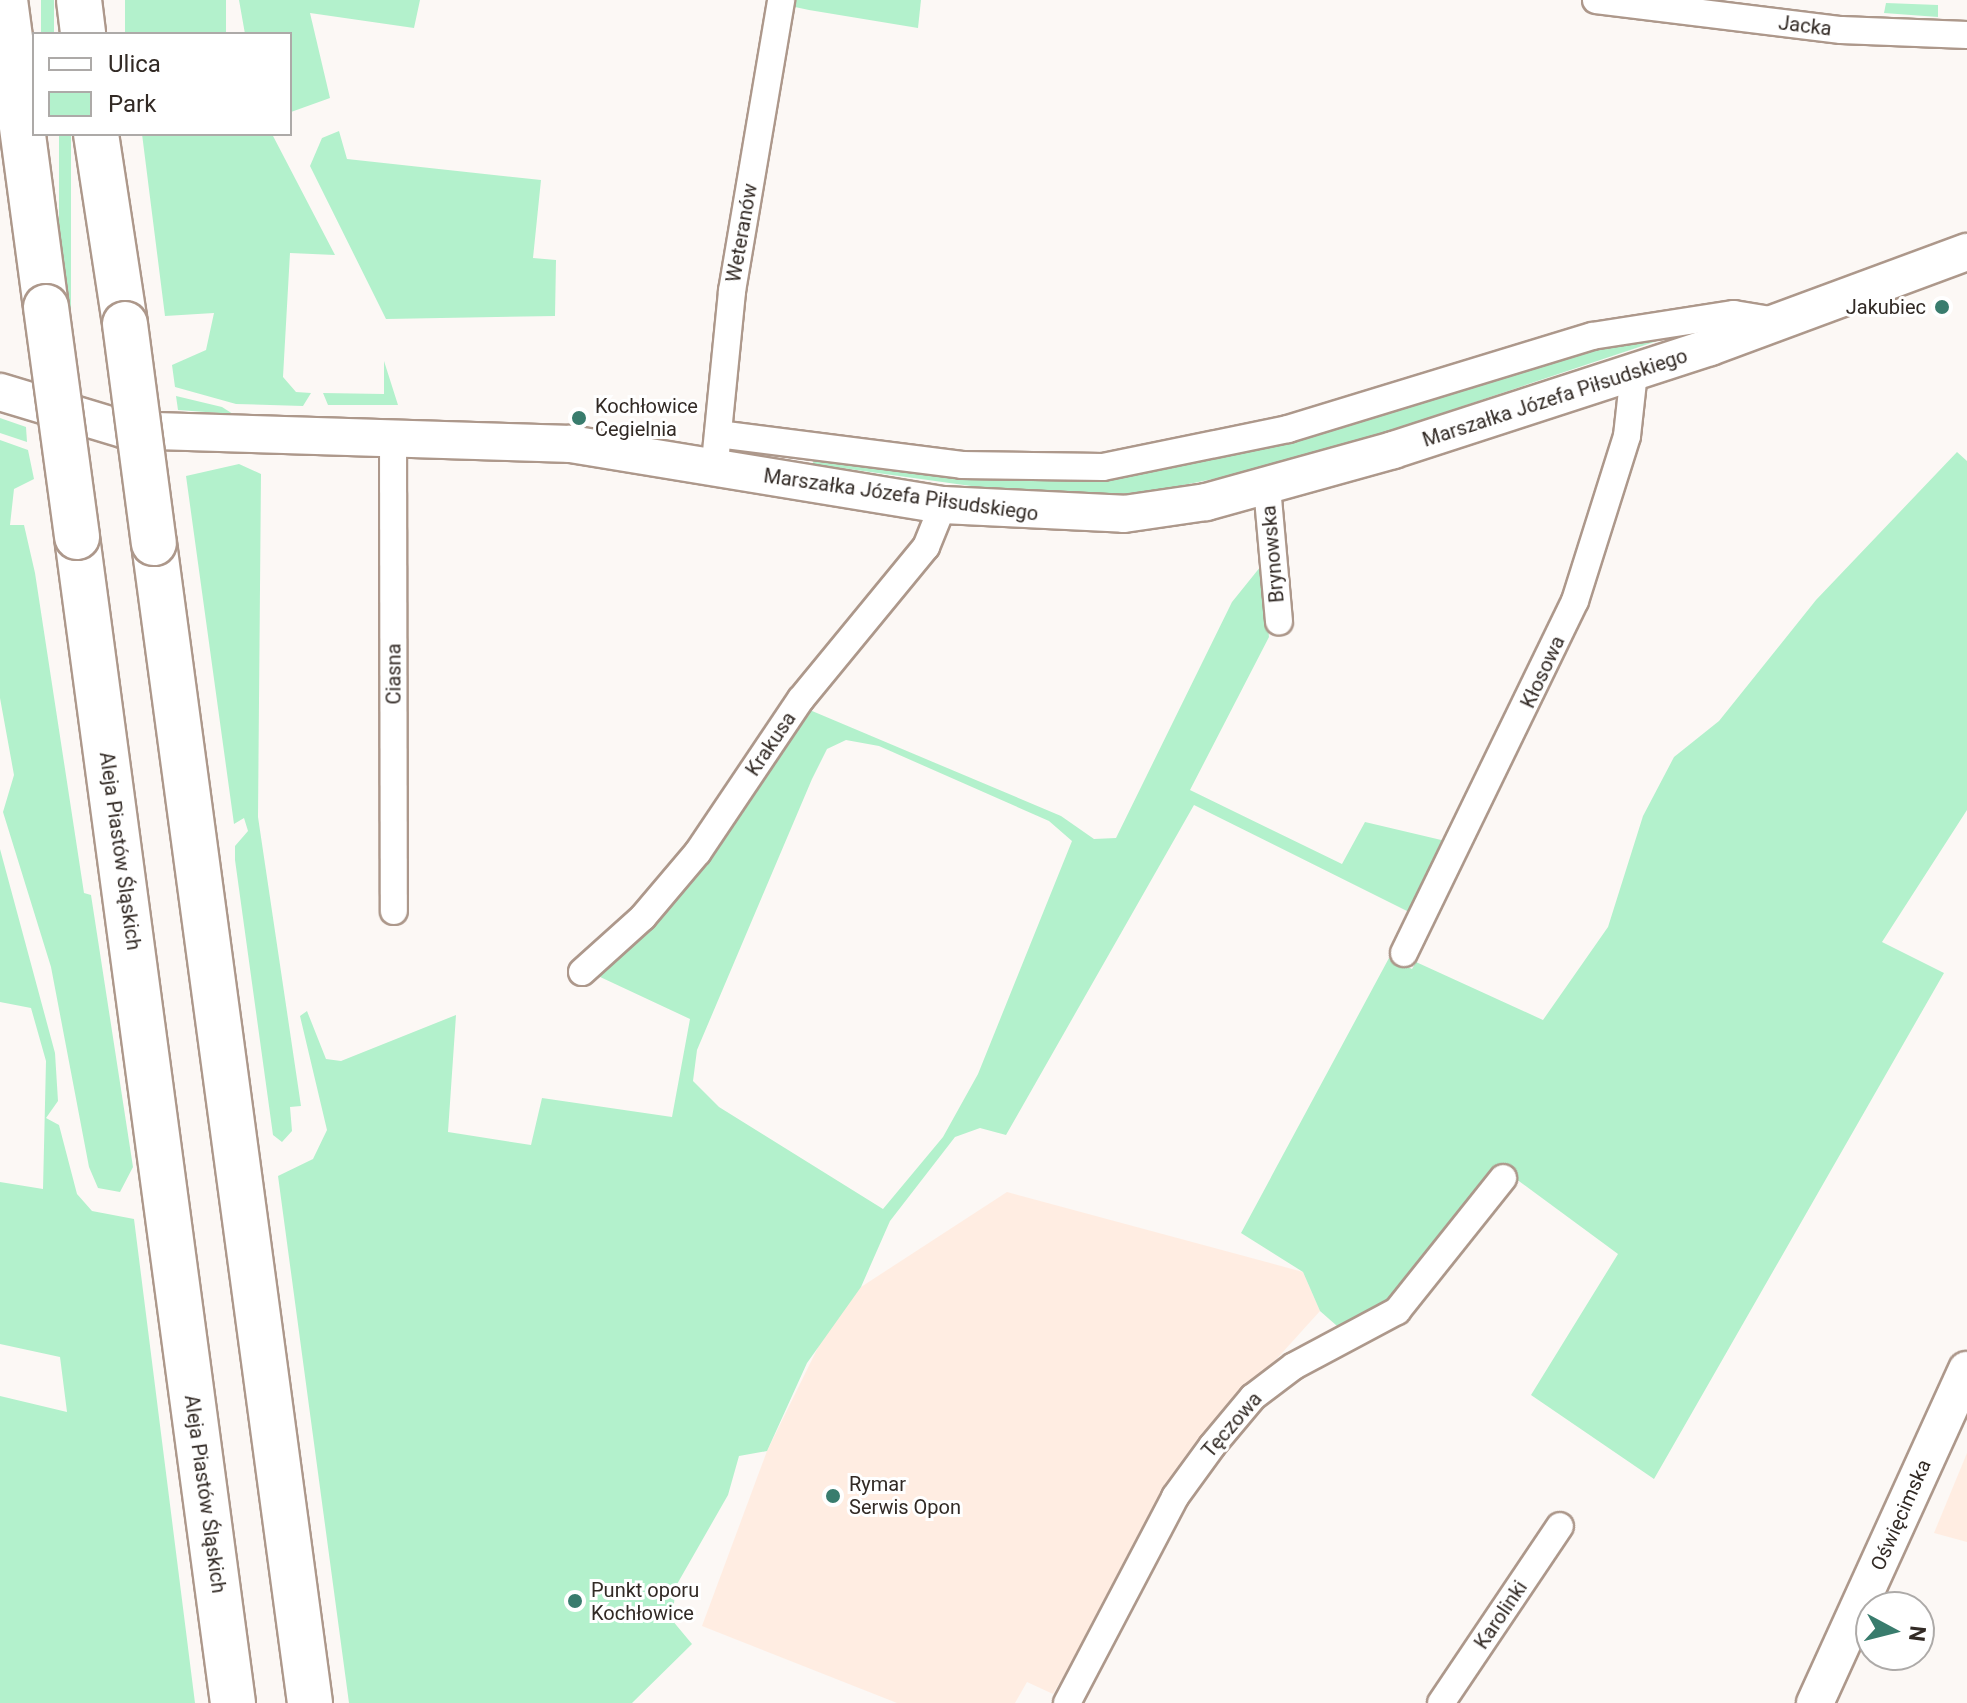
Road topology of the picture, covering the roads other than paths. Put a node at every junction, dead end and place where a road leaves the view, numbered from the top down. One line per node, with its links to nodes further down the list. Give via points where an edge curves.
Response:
1 (5, 0): 23 (highway, Aleja Piastów Śląskich, bridge)
2 (79, 0): 5 (highway)
3 (781, 0): 13 (street, Weteranów, via 732,291)
4 (1596, 0): 6 (street, Jacka, via 1841,30)
5 (83, 32)
6 (1967, 35)
7 (96, 136): 24 (highway, bridge)
8 (1967, 252): 9 (street, Marszałka Józefa Piłsudskiego)
9 (1782, 322): 10 (street, Marszałka Józefa Piłsudskiego); 13 (street, Marszałka Józefa Piłsudskiego, via 1734,314 1592,336 1288,429 1103,467)
10 (1634, 373): 14 (street, Marszałka Józefa Piłsudskiego); 18 (street, Kłosowa, via 1627,436 1575,601)
11 (0, 392): 12 (street, Marszałka Józefa Piłsudskiego, via 126,430)
12 (393, 437): 13 (street, Marszałka Józefa Piłsudskiego); 17 (street, Ciasna)
13 (716, 451): 15 (street, Marszałka Józefa Piłsudskiego)
14 (1267, 487): 15 (street, Marszałka Józefa Piłsudskiego, via 1124,514); 16 (street, Brynowska)
15 (943, 505): 19 (street, Krakusa, via 926,547 801,699 698,852 643,917)
16 (1279, 621)
17 (394, 911)
18 (1404, 953)
19 (582, 972)
20 (1503, 1178): 25 (street, Tęczowa, via 1397,1311 1294,1366 1253,1397 1220,1436 1175,1497)
21 (1967, 1370): 27 (street, Oświęcimska)
22 (1560, 1526): 26 (street, Karolinki)
23 (233, 1703)
24 (310, 1703)
25 (1067, 1703)
26 (1441, 1703)
27 (1815, 1703)

